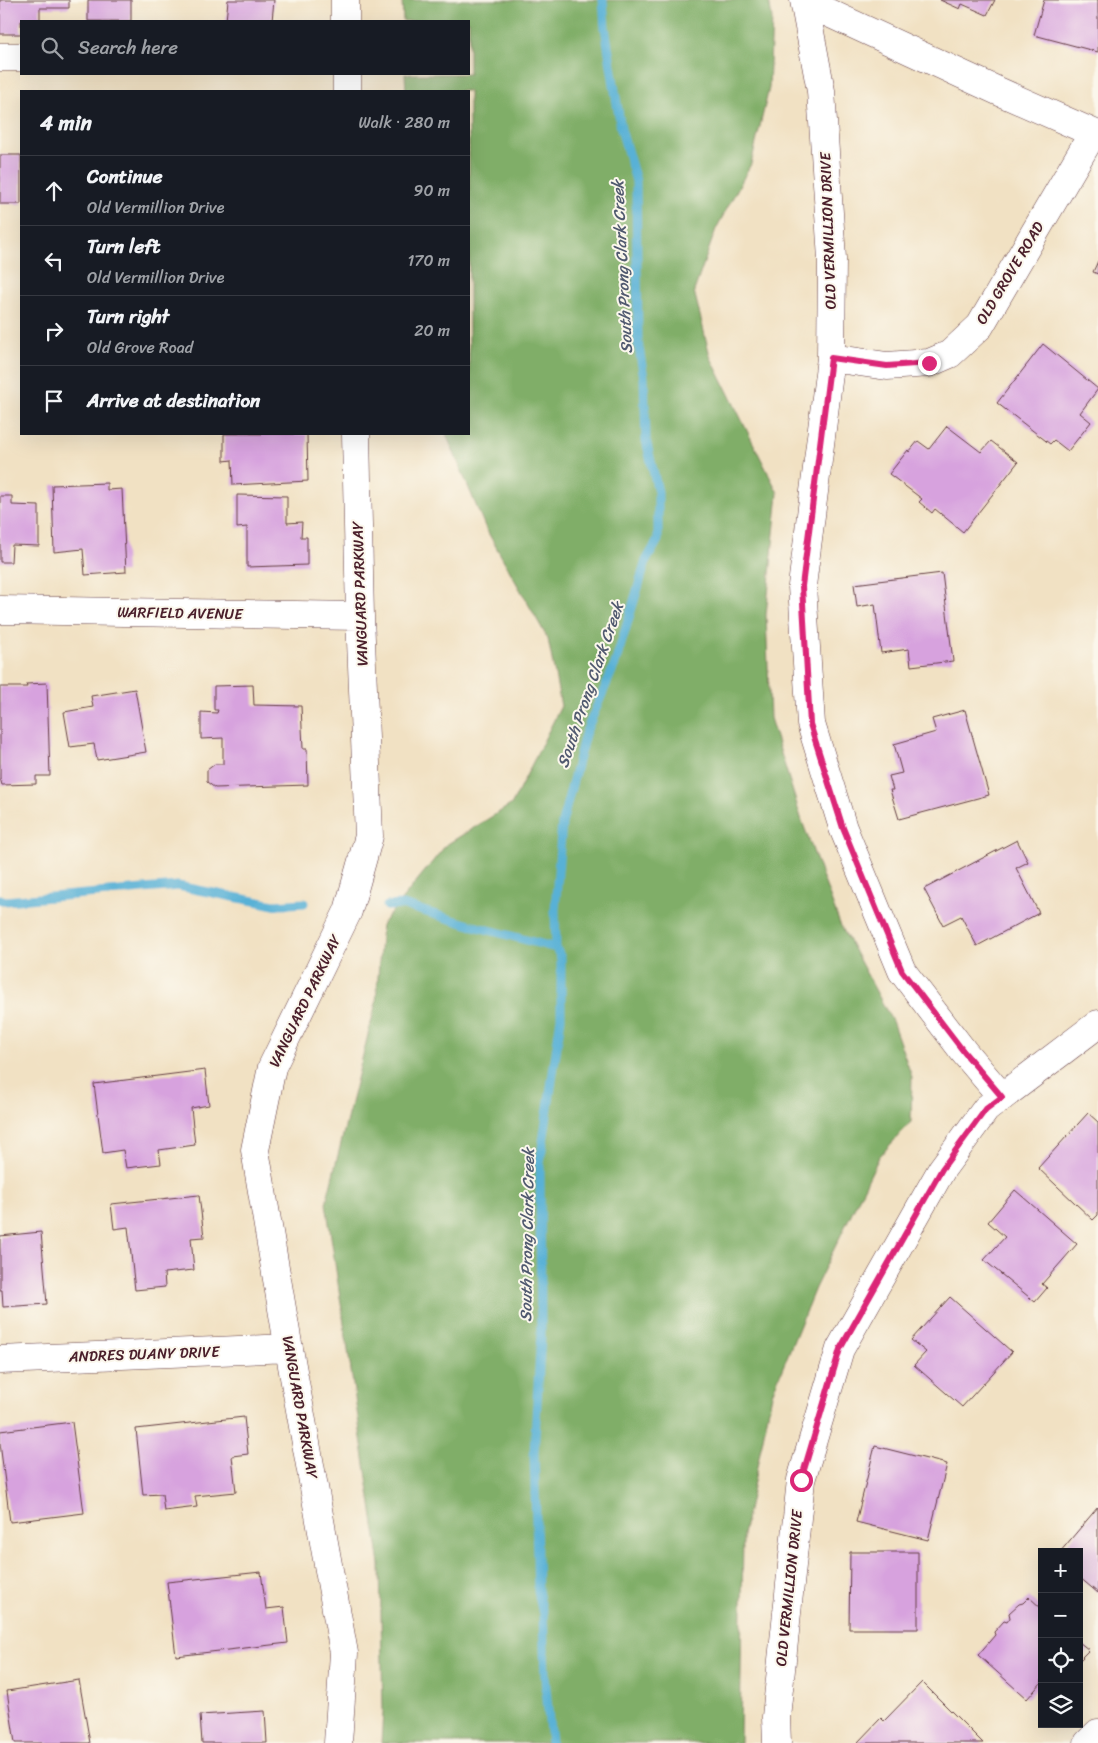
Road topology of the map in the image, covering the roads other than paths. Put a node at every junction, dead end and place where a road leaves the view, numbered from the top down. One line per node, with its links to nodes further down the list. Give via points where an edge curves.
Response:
1 (345, 0): 3 (street)
2 (804, 1): 8 (street, OLD VERMILLION DRIVE); 9 (street, OLD VERMILLION DRIVE, via 821,91 832,259)
3 (346, 20)
4 (0, 56): 5 (street)
5 (20, 57)
6 (347, 75): 7 (street)
7 (347, 90)
8 (1096, 134): 9 (street, OLD GROVE ROAD, via 980,326 950,354 929,363 887,366)
9 (831, 358): 14 (street, OLD VERMILLION DRIVE, via 802,586 810,724 843,828 902,971)
10 (356, 435): 12 (street, VANGUARD PARKWAY)
11 (0, 610): 12 (street, WARFIELD AVENUE)
12 (360, 616): 15 (street, VANGUARD PARKWAY, via 369,836 348,911 272,1067 255,1150)
13 (1098, 1024): 14 (street, OLD VERMILLION DRIVE)
14 (1002, 1097): 19 (street, OLD VERMILLION DRIVE, via 986,1109 942,1169 840,1349 801,1480 776,1718)
15 (289, 1348): 16 (street, ANDRES DUANY DRIVE); 18 (street, VANGUARD PARKWAY, via 344,1653)
16 (0, 1360)
17 (1098, 1733): 20 (street)
18 (338, 1743)
19 (777, 1743)
20 (1088, 1743)

